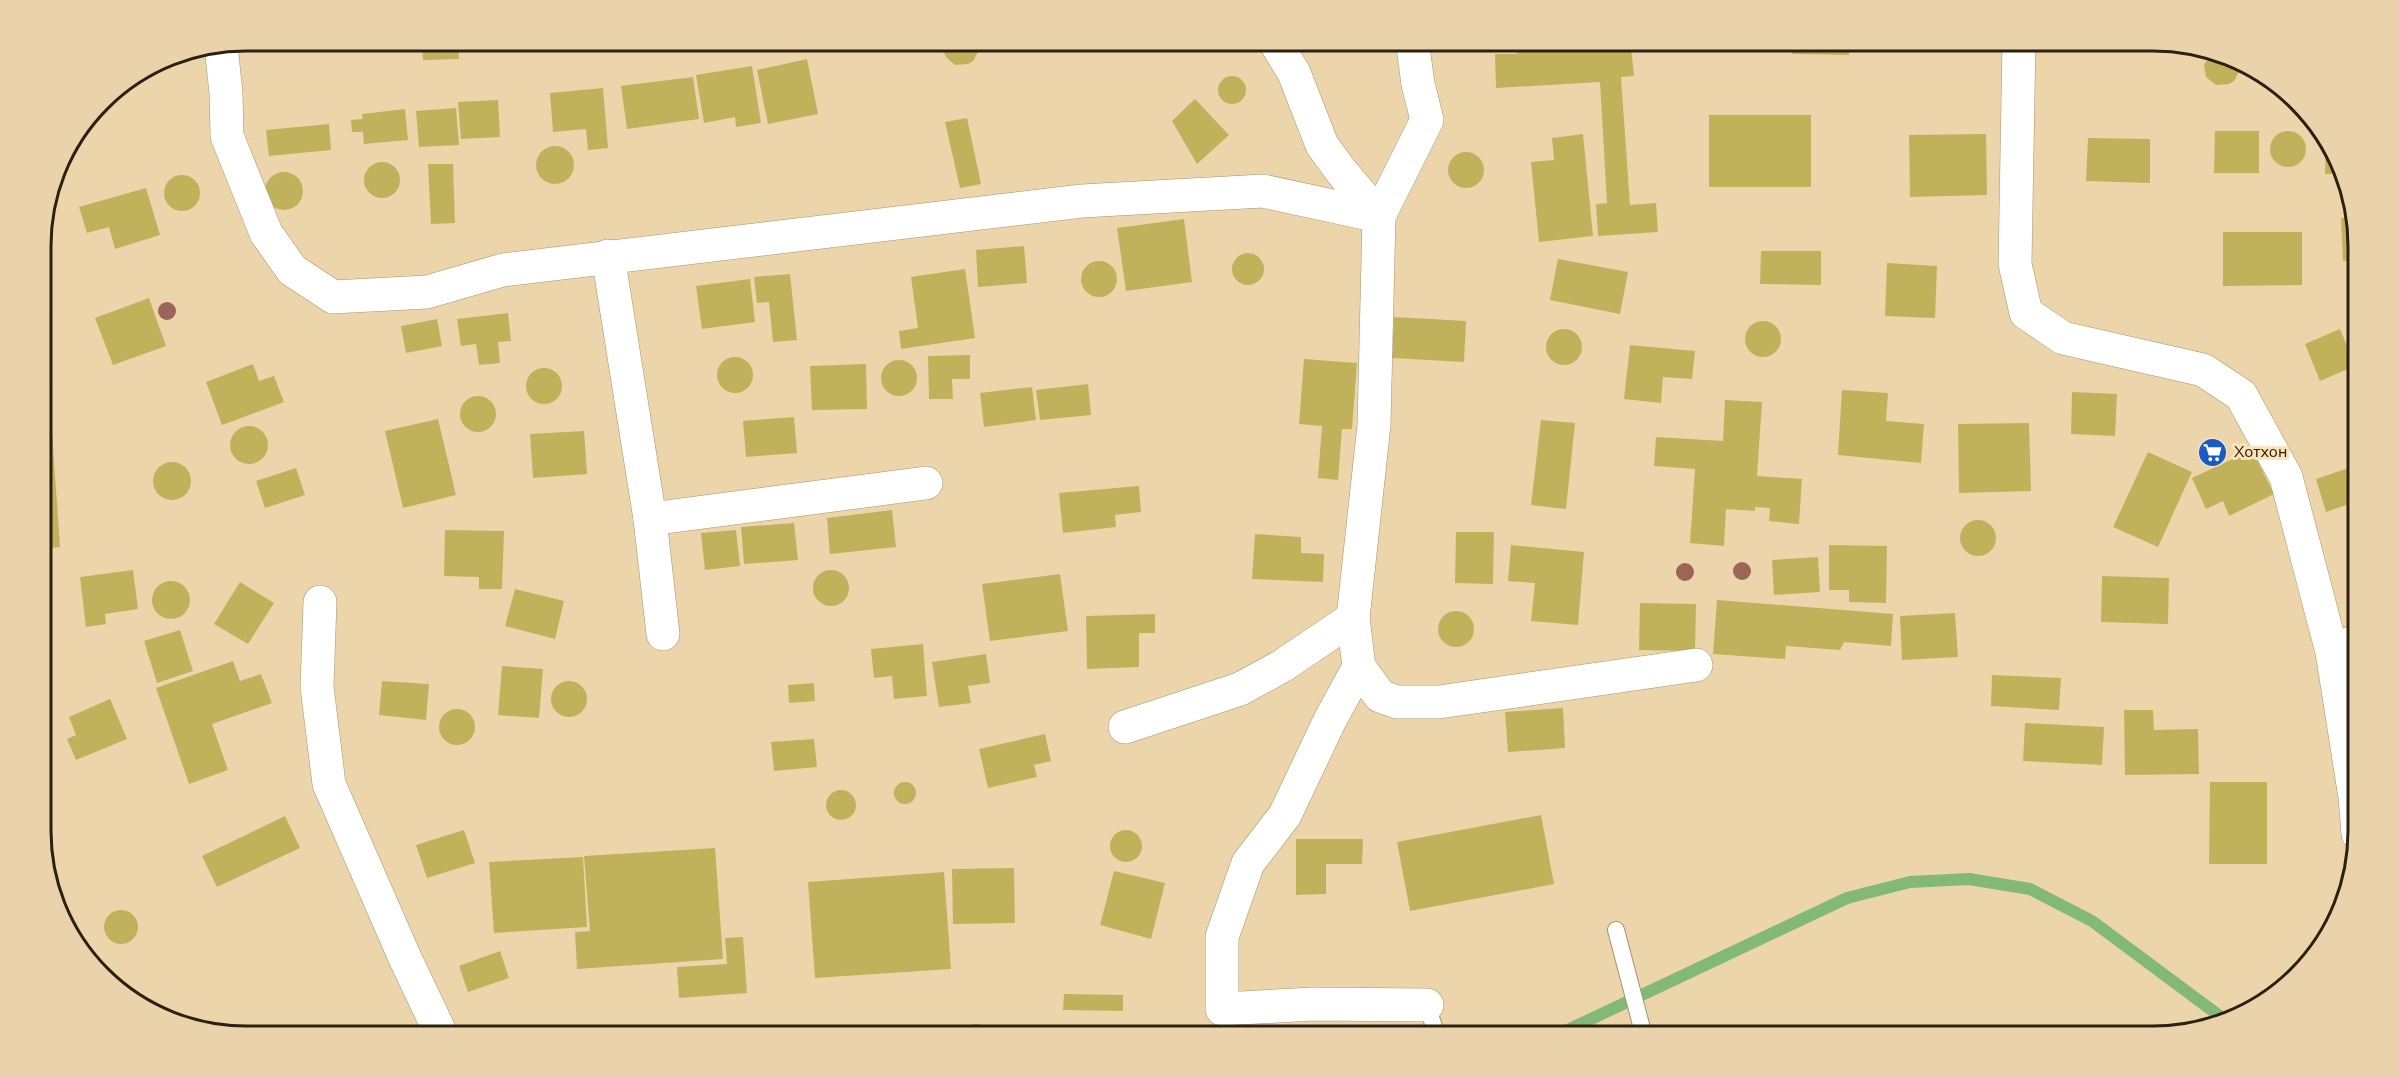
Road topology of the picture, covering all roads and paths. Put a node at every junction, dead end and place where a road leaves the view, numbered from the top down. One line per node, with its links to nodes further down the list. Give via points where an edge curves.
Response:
1 (1281, 51): 5 (street, via 1294,73 1322,144)
2 (1414, 51): 5 (street, via 1427,120)
3 (2019, 51): 12 (street, via 2015,264 2026,314 2063,338 2203,370 2241,395 2286,477)
4 (221, 53): 6 (street, via 227,136 266,233 292,270 333,297 427,292 503,270)
5 (1379, 216): 6 (street, via 1263,191 1082,201); 10 (street, via 1374,425)
6 (608, 256): 8 (street)
7 (926, 483): 8 (street)
8 (650, 519): 11 (street)
9 (320, 602): 19 (street, via 317,687 329,784)
10 (1353, 618): 14 (street); 16 (street, via 1240,689)
11 (663, 634)
12 (2345, 646): 15 (street)
13 (1696, 665): 14 (street, via 1439,702 1397,702 1380,696)
14 (1359, 668): 18 (street, via 1285,815 1248,863 1222,936 1221,1009 1313,1004)
15 (2348, 691)
16 (1125, 727)
17 (1616, 930): 20 (lane)
18 (1433, 1024)
19 (437, 1026)
20 (1641, 1026)

